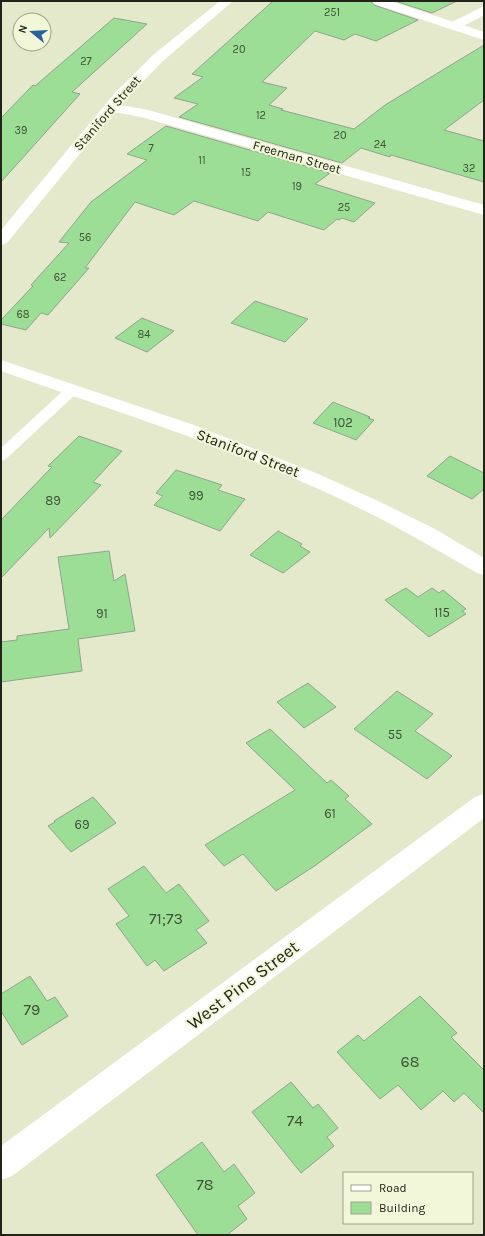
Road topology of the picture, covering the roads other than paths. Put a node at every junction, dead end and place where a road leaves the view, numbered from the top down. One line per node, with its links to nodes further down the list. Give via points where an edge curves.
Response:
1 (227, 1): 6 (street, Staniford Street, via 148,67)
2 (378, 1): 4 (street)
3 (484, 10): 4 (street)
4 (454, 26): 5 (street)
5 (484, 36)
6 (110, 107): 7 (street, Freeman Street, via 143,113); 8 (street, Staniford Street)
7 (484, 210)
8 (1, 240)
9 (1, 365): 10 (street, Staniford Street)
10 (72, 390): 11 (lane); 12 (street, Staniford Street, via 230,445 298,472 408,524)
11 (1, 456)
12 (484, 568)
13 (484, 804): 14 (street, West Pine Street)
14 (1, 1165)

